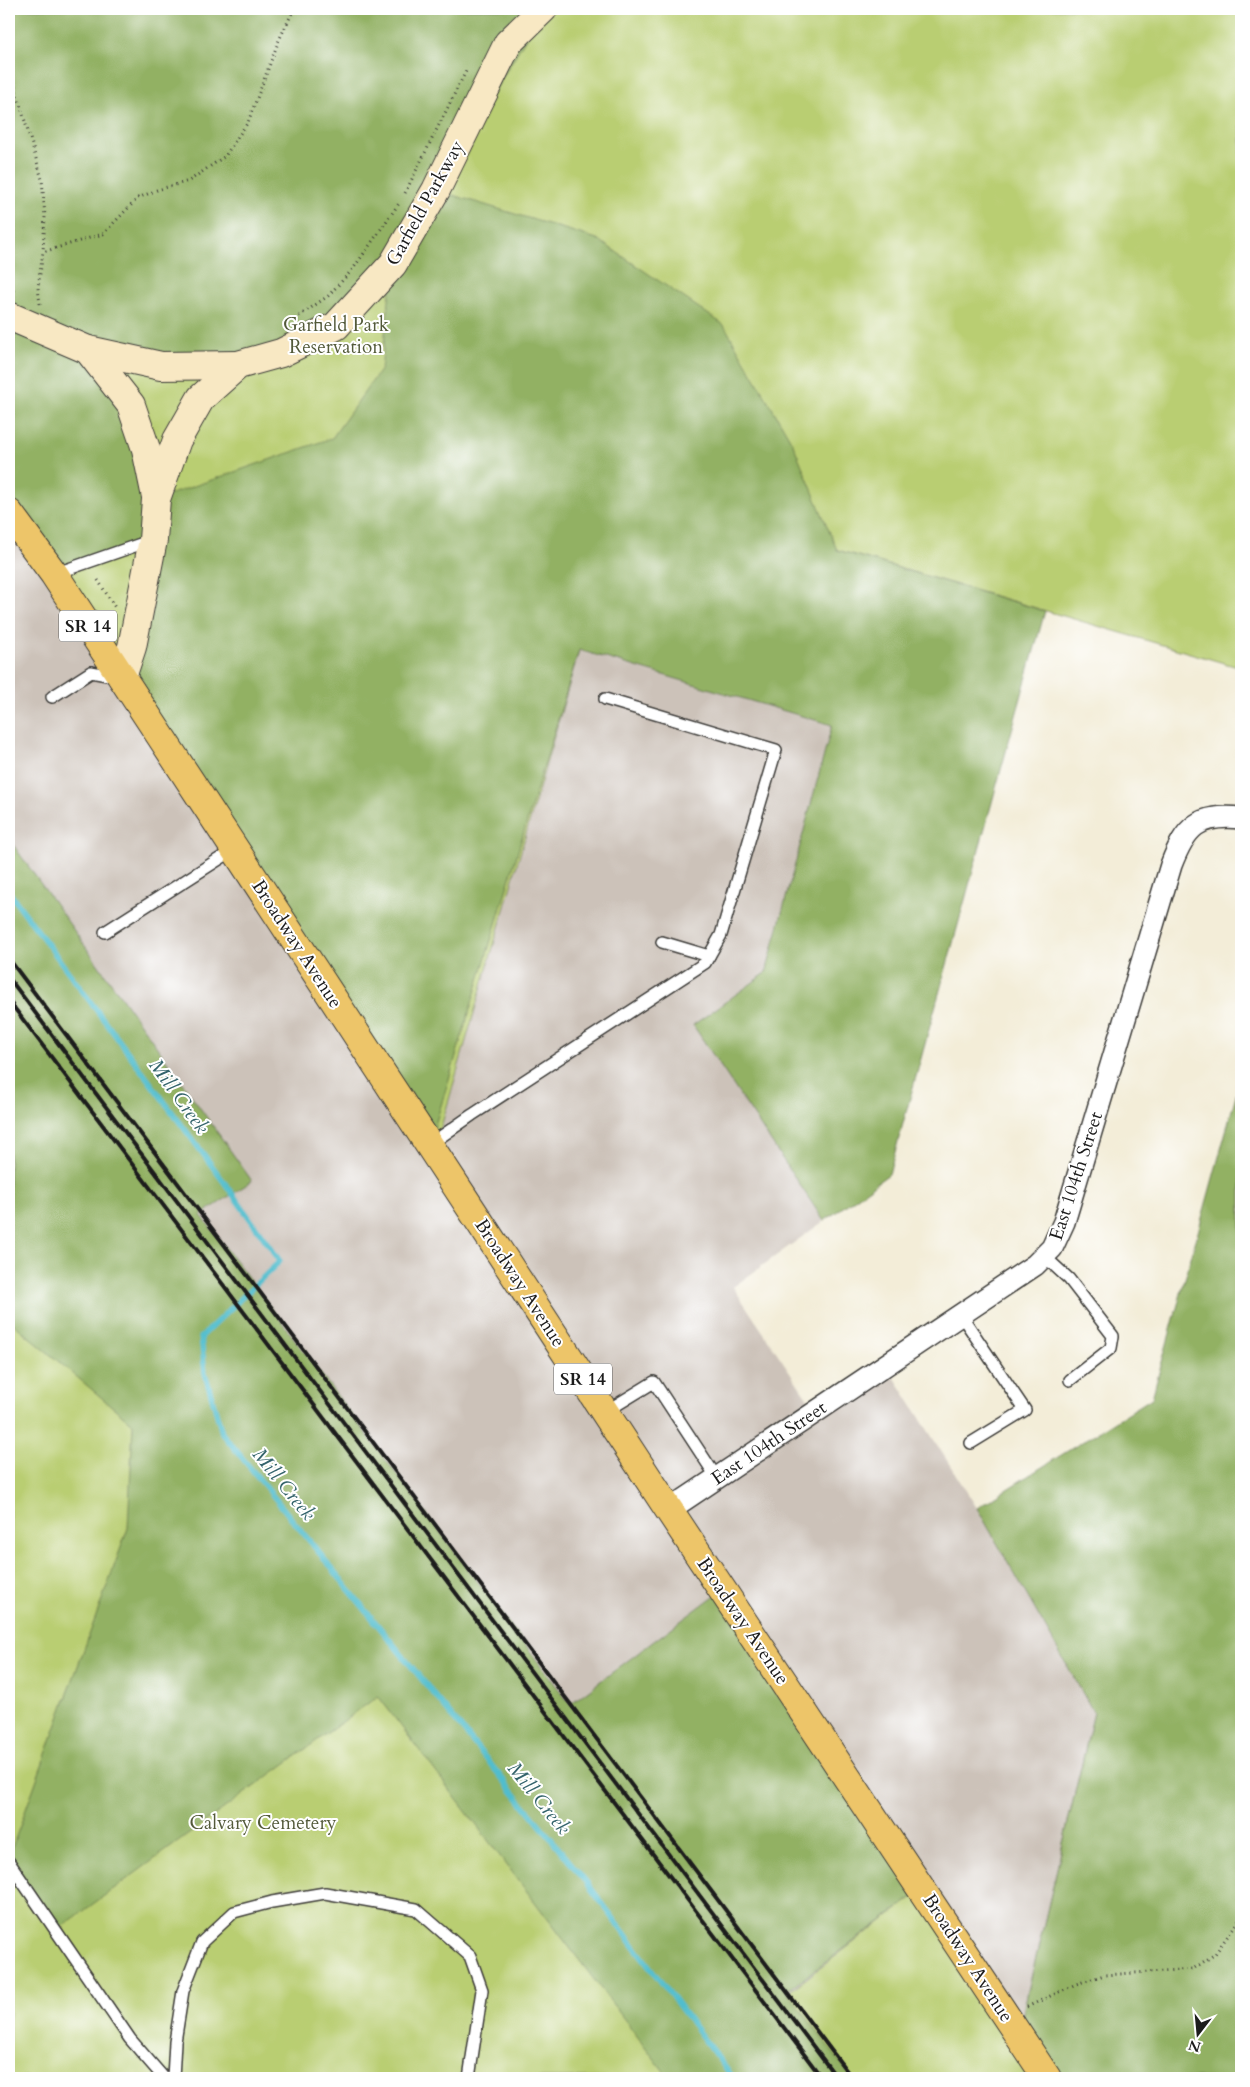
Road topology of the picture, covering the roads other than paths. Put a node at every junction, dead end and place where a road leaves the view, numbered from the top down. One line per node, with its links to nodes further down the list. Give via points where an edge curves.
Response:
1 (543, 9): 4 (street, Garfield Parkway, via 508,43 436,190 393,264 336,326 281,353)
2 (14, 305): 3 (street, Garfield Parkway)
3 (88, 350): 4 (street, Garfield Parkway, via 161,366); 5 (street, Garfield Parkway, via 131,405 146,449)
4 (238, 365): 5 (street, Garfield Parkway, via 201,398 177,440)
5 (156, 499): 7 (street, Garfield Parkway)
6 (9, 513): 8 (main road, Broadway Avenue / SR 14)
7 (152, 540): 8 (lane); 9 (street, Garfield Parkway, via 132,647)
8 (54, 574): 9 (main road, Broadway Avenue / SR 14)
9 (122, 677): 10 (lane, via 91,672); 13 (main road, Broadway Avenue / SR 14)
10 (52, 697)
11 (605, 699): 16 (lane, via 776,750 722,935)
12 (1241, 818): 18 (street, East 104th Street, via 1203,820 1193,826 1180,842 1064,1222 1052,1248)
13 (235, 849): 14 (lane); 17 (main road, Broadway Avenue / SR 14)
14 (105, 932)
15 (662, 942): 16 (lane)
16 (709, 956): 17 (lane, via 704,963)
17 (429, 1145): 21 (main road, Broadway Avenue / SR 14)
18 (1044, 1256): 19 (street, East 104th Street); 20 (lane, via 1069,1279 1113,1336 1111,1348)
19 (961, 1314): 22 (lane, via 1025,1410); 23 (street, East 104th Street)
20 (1070, 1380)
21 (605, 1412): 23 (lane, via 654,1382); 24 (main road, Broadway Avenue / SR 14)
22 (972, 1443)
23 (716, 1478): 24 (street, East 104th Street)
24 (669, 1510): 29 (main road, Broadway Avenue / SR 14)
25 (9, 1862): 26 (lane, via 130,2039)
26 (164, 2078)
27 (173, 2078): 28 (lane, via 183,1991 202,1942 234,1912 325,1893 416,1909 470,1956 482,1990)
28 (469, 2078)
29 (1047, 2078)

